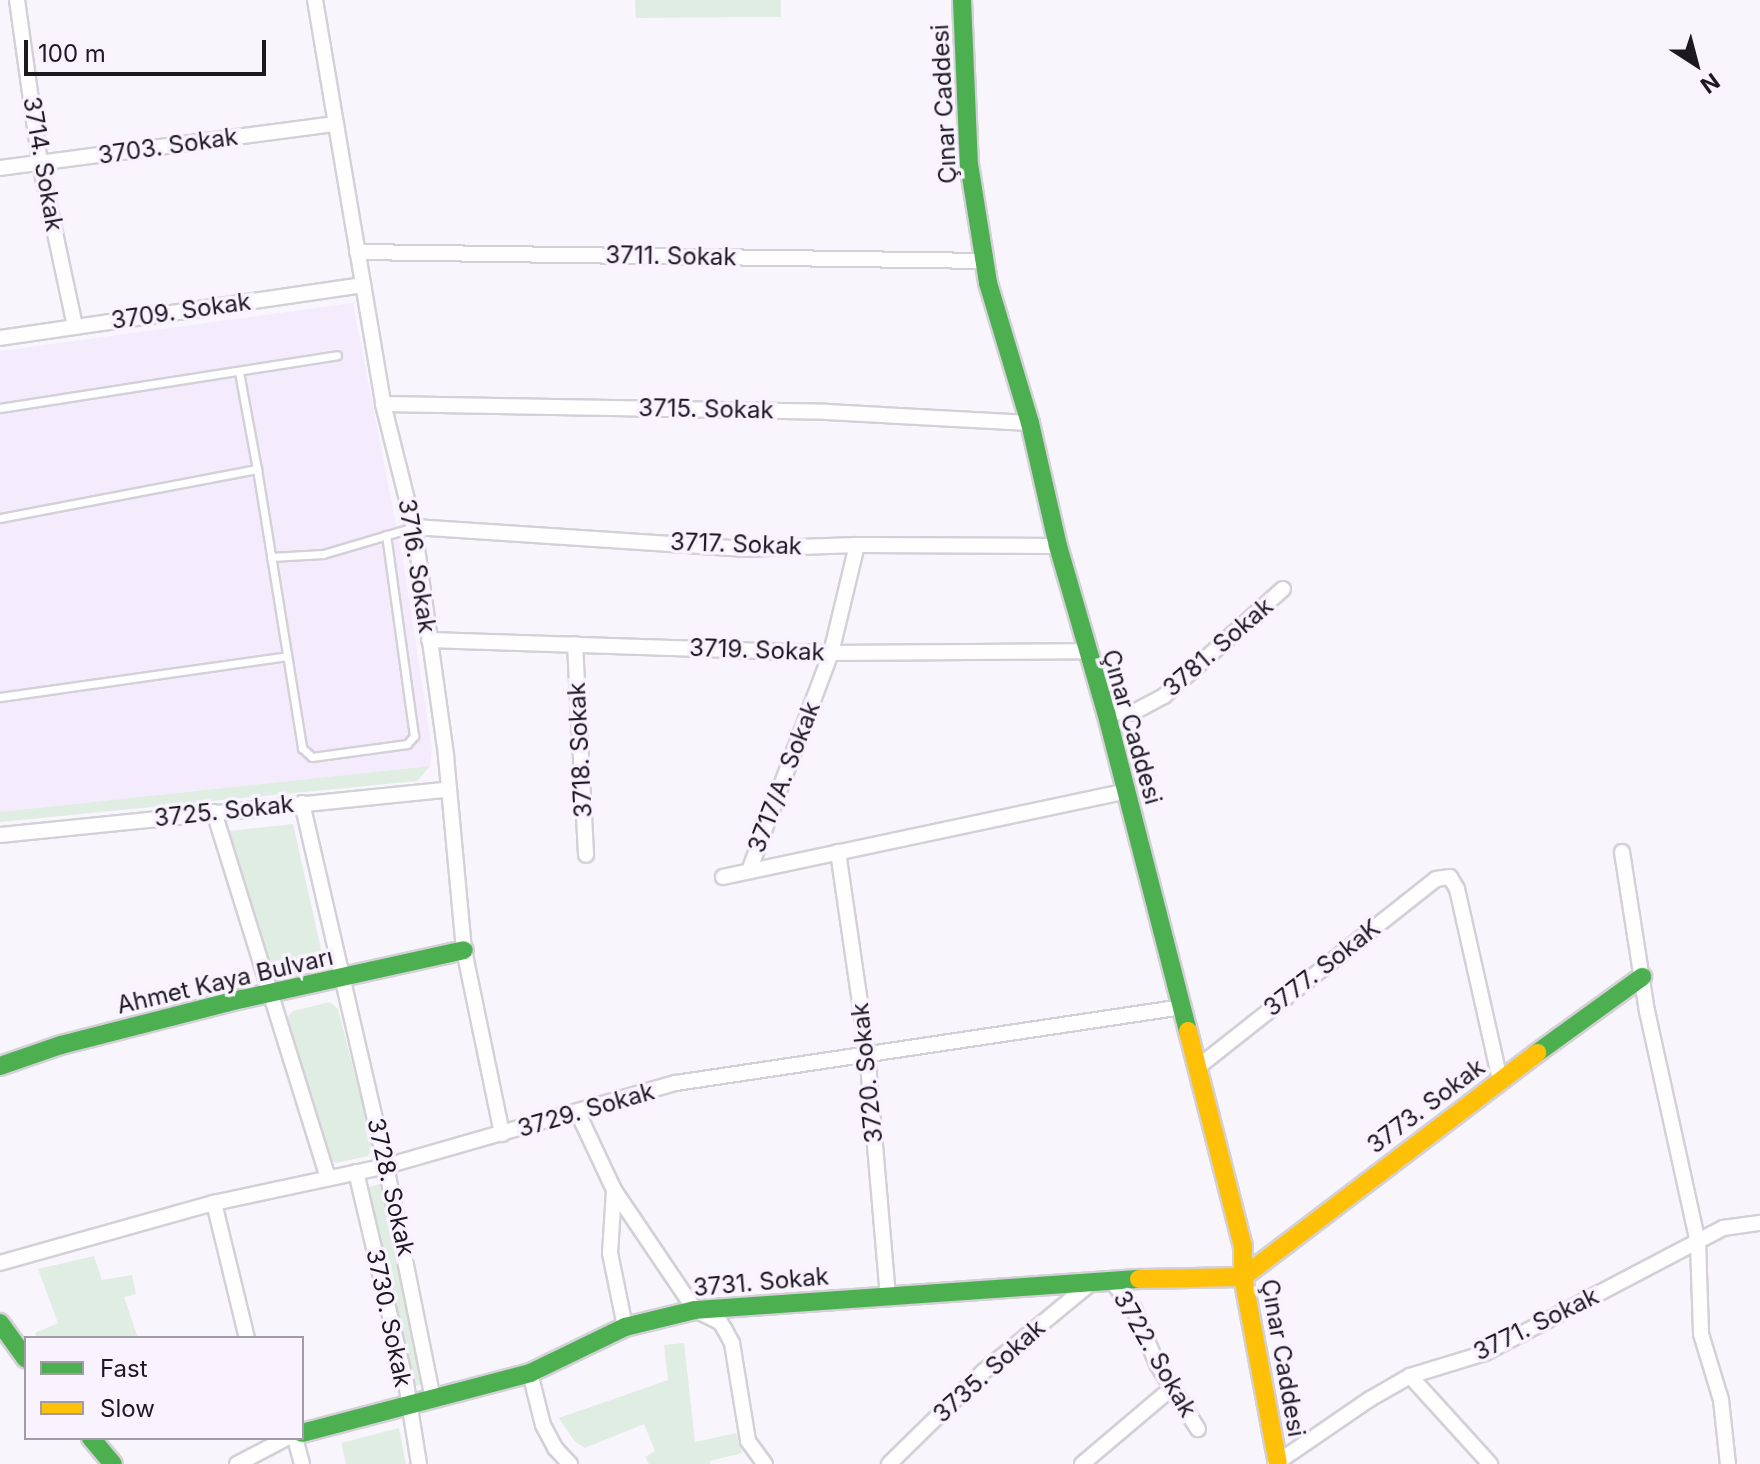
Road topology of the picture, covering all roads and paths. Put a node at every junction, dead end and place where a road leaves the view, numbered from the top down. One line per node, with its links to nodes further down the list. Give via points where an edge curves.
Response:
1 (17, 0): 5 (street, 3714. Sokak)
2 (315, 0): 4 (street, 3716. Sokak)
3 (962, 0): 8 (street, Çınar Caddesi, via 969,164)
4 (336, 124): 5 (street, 3703. Sokak); 7 (street, 3716. Sokak)
5 (40, 163): 6 (street, 3703. Sokak); 10 (street, 3714. Sokak)
6 (0, 168)
7 (357, 252): 8 (street, 3711. Sokak); 9 (street, 3716. Sokak)
8 (984, 261): 16 (street, Çınar Caddesi)
9 (363, 285): 10 (street, 3709. Sokak); 14 (street, 3716. Sokak)
10 (75, 326): 11 (street, 3709. Sokak)
11 (0, 338)
12 (337, 355): 13 (lane)
13 (239, 372): 15 (lane); 17 (lane)
14 (383, 404): 16 (street, 3715. Sokak, via 827,412); 19 (street, 3716. Sokak)
15 (0, 408)
16 (1030, 423): 22 (street, Çınar Caddesi)
17 (257, 469): 18 (lane); 23 (lane)
18 (0, 518)
19 (414, 527): 20 (lane); 21 (street, 3717. Sokak, via 742,549); 25 (street, 3716. Sokak)
20 (386, 535): 23 (lane, via 323,554); 29 (lane, via 412,739 407,744 309,756 302,748)
21 (857, 545): 22 (street, 3717. Sokak); 28 (street, 3717/A. Sokak)
22 (1058, 546): 27 (street, Çınar Caddesi)
23 (271, 557): 29 (lane)
24 (1283, 589): 31 (street, 3781. Sokak, via 1164,696 1132,713)
25 (429, 640): 26 (street, 3719. Sokak); 32 (street, 3716. Sokak)
26 (575, 644): 28 (street, 3719. Sokak); 39 (street, 3718. Sokak)
27 (1086, 651): 28 (street, 3719. Sokak); 31 (street, Çınar Caddesi)
28 (831, 653): 40 (street, 3717/A. Sokak)
29 (287, 656): 30 (lane)
30 (0, 697)
31 (1106, 712): 33 (street, Çınar Caddesi)
32 (449, 789): 34 (street, 3725. Sokak); 42 (street, 3716. Sokak)
33 (1126, 791): 37 (street); 46 (street, Çınar Caddesi)
34 (302, 803): 35 (street, 3725. Sokak); 43 (street, 3728. Sokak)
35 (214, 812): 36 (street, 3725. Sokak); 45 (street)
36 (0, 835)
37 (838, 852): 40 (street); 47 (street, 3720. Sokak)
38 (1622, 852): 44 (street)
39 (586, 855)
40 (749, 871): 41 (street)
41 (723, 877)
42 (464, 950): 43 (street, Ahmet Kaya Bulvarı); 52 (street, 3716. Sokak)
43 (342, 977): 45 (street, Ahmet Kaya Bulvarı); 53 (street, 3728. Sokak)
44 (1642, 977): 50 (street, 3773. Sokak); 59 (street)
45 (272, 992): 48 (street, Ahmet Kaya Bulvarı, via 61,1045); 55 (street)
46 (1183, 1007): 47 (street, 3729. Sokak); 49 (street, Çınar Caddesi)
47 (867, 1052): 51 (street, 3729. Sokak, via 676,1083); 63 (street, 3720. Sokak)
48 (0, 1066)
49 (1198, 1067): 50 (street, 3777. SokaK, via 1436,879 1450,877); 61 (street, Çınar Caddesi, via 1243,1246)
50 (1500, 1080): 61 (street, 3773. Sokak)
51 (578, 1113): 52 (street, 3729. Sokak); 56 (street)
52 (502, 1134): 53 (street, 3729. Sokak)
53 (386, 1166): 54 (street, 3729. Sokak); 72 (street, 3728. Sokak)
54 (356, 1172): 55 (street, 3729. Sokak); 73 (street, 3730. Sokak, via 406,1383)
55 (328, 1178): 57 (street, 3729. Sokak)
56 (614, 1190): 64 (street); 66 (street, via 610,1253)
57 (214, 1203): 60 (street, 3729. Sokak); 67 (street)
58 (1760, 1223): 59 (street, 3771. Sokak, via 1723,1228)
59 (1698, 1242): 70 (street, 3771. Sokak, via 1485,1353); 89 (street, via 1701,1334 1721,1400)
60 (0, 1263)
61 (1243, 1277): 62 (street, 3731. Sokak); 79 (street, Çınar Caddesi)
62 (1102, 1280): 63 (street, 3731. Sokak); 71 (street, 3722. Sokak, via 1134,1309 1157,1364); 86 (street, 3735. Sokak, via 983,1372)
63 (888, 1295): 64 (street, 3731. Sokak)
64 (695, 1310): 66 (street, 3731. Sokak); 85 (street, via 720,1322 732,1343 748,1441)
65 (0, 1323): 68 (street)
66 (625, 1327): 69 (street, 3731. Sokak)
67 (247, 1336)
68 (24, 1356)
69 (530, 1373): 72 (street, 3731. Sokak); 84 (street, via 543,1425)
70 (1410, 1376): 79 (street, 3771. Sokak); 88 (street)
71 (1173, 1387): 74 (street, 3722. Sokak); 87 (street)
72 (433, 1399): 73 (street, 3731. Sokak)
73 (407, 1407): 75 (street, 3731. Sokak); 83 (street, 3730. Sokak)
74 (1198, 1429)
75 (304, 1433)
76 (93, 1440): 80 (street)
77 (283, 1440): 81 (street)
78 (296, 1440): 82 (street)
79 (1277, 1463)
80 (113, 1464)
81 (237, 1464)
82 (302, 1464)
83 (419, 1464)
84 (570, 1464)
85 (765, 1464)
86 (889, 1464)
87 (1082, 1464)
88 (1490, 1464)
89 (1728, 1464)

